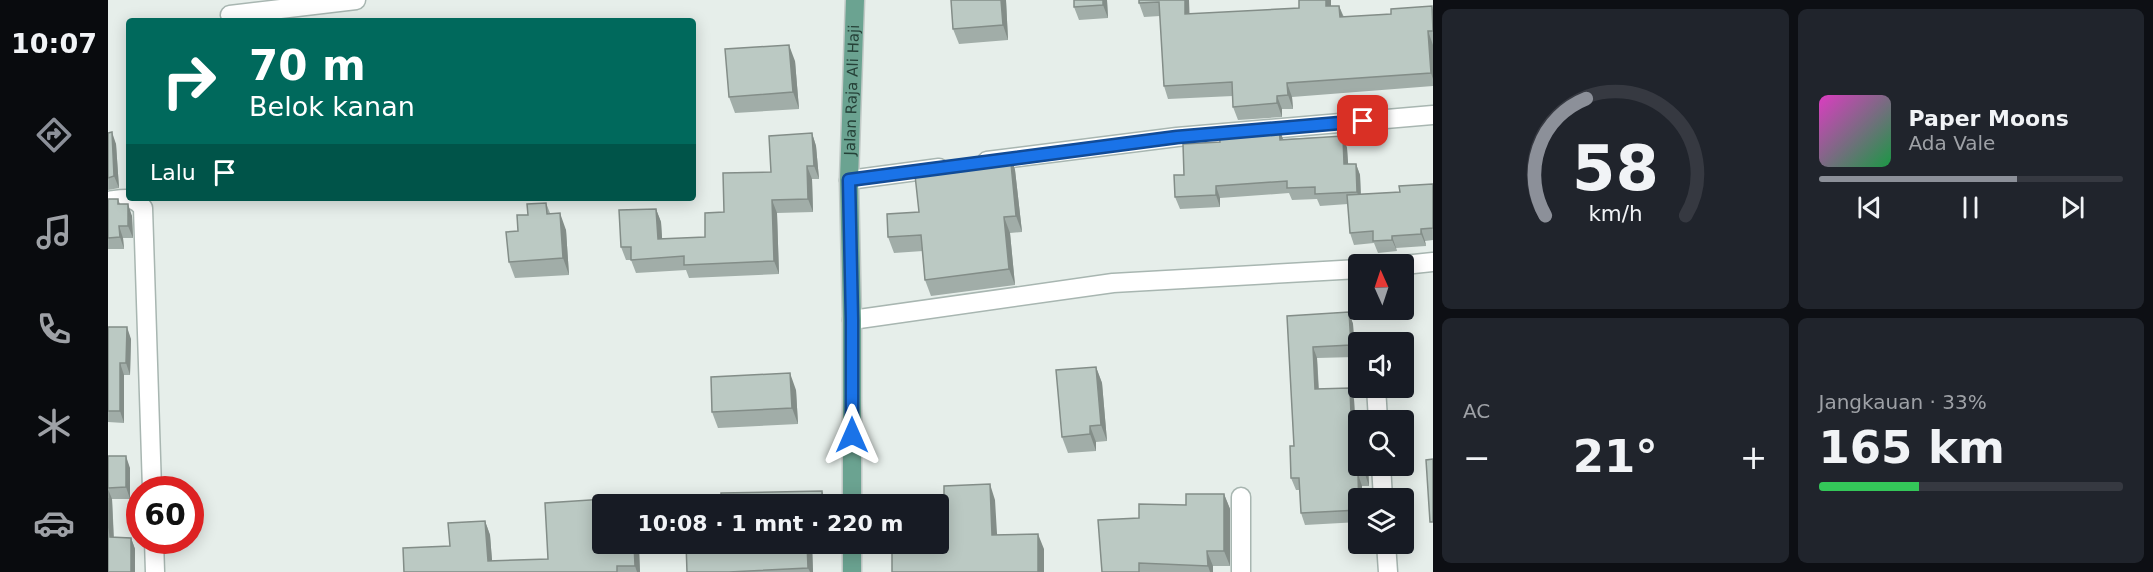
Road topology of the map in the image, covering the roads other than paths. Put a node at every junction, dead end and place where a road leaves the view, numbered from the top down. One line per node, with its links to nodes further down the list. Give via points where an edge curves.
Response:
1 (356, 0): 3 (street)
2 (855, 0): 5 (main road, Jalan Raja Ali Haji)
3 (230, 15)
4 (1433, 115): 5 (street, via 1177,137)
5 (849, 180): 12 (main road, Jalan Raja Ali Haji)
6 (126, 199): 7 (street)
7 (108, 201)
8 (136, 201): 13 (street, via 143,208)
9 (1433, 262): 10 (street)
10 (1414, 264)
11 (1348, 269): 12 (street, via 1113,283)
12 (852, 320): 14 (main road, Jalan Raja Ali Haji)
13 (152, 476)
14 (852, 494)
15 (1241, 496): 21 (street)
16 (154, 554): 19 (street)
17 (852, 554): 20 (main road)
18 (1387, 554): 22 (street)
19 (155, 572)
20 (852, 572)
21 (1241, 572)
22 (1388, 572)

